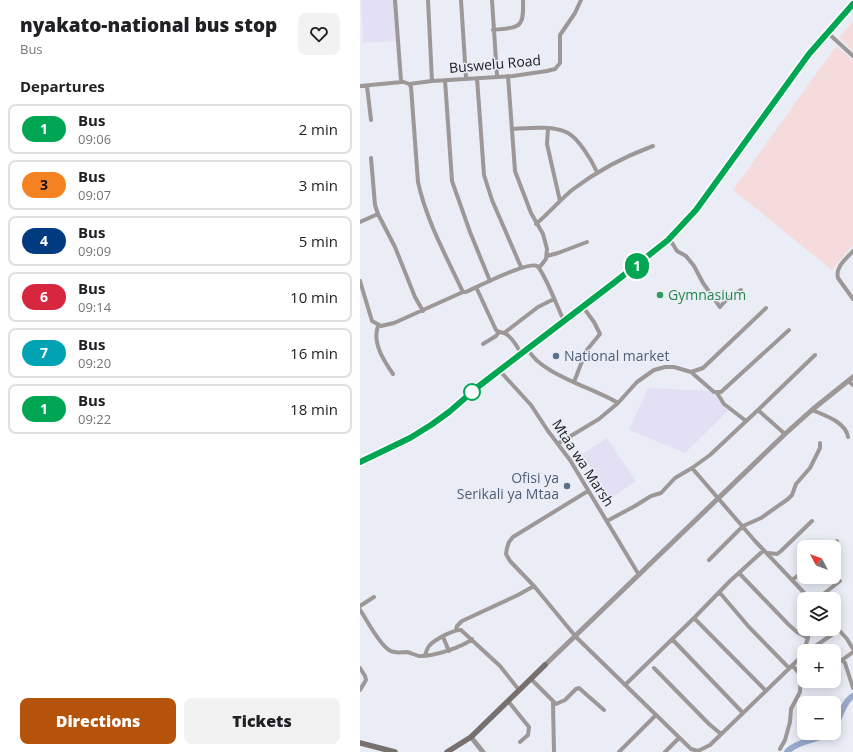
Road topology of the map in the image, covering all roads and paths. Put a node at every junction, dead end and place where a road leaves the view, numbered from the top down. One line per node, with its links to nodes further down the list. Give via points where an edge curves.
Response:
1 (395, 0): 17 (street)
2 (428, 0): 16 (street)
3 (461, 0): 13 (street)
4 (492, 0): 8 (street)
5 (523, 0): 8 (street, via 520,24 516,27)
6 (581, 0): 12 (street, Buswelu Road, via 560,35 560,60 557,66 547,71)
7 (853, 4): 9 (highway)
8 (493, 30): 11 (street)
9 (828, 32): 10 (street); 31 (highway, via 769,108 710,192)
10 (853, 56)
11 (497, 76): 12 (street, Buswelu Road); 14 (street, Buswelu Road)
12 (508, 76): 23 (street)
13 (466, 78): 14 (street, Buswelu Road); 15 (street, Buswelu Road)
14 (476, 78): 35 (street, via 484,175)
15 (445, 80): 16 (street, Buswelu Road); 38 (street, via 452,181)
16 (432, 81): 18 (street, Buswelu Road)
17 (402, 82): 18 (street); 20 (street)
18 (409, 84): 41 (street, via 421,195)
19 (360, 86): 20 (street)
20 (368, 86): 21 (street)
21 (371, 120)
22 (548, 128): 23 (street); 26 (street, via 564,131 573,136); 27 (street, via 548,144)
23 (513, 129): 30 (street, via 515,171)
24 (653, 146): 26 (street)
25 (371, 158): 28 (street)
26 (597, 172): 27 (street)
27 (560, 201): 30 (street)
28 (378, 214): 29 (street); 46 (street)
29 (360, 222)
30 (536, 224): 34 (street, via 546,242)
31 (669, 238): 40 (street, via 677,251 686,256 694,266 703,284 720,307); 44 (highway)
32 (587, 242): 34 (street)
33 (853, 251): 43 (street, via 838,269 837,274)
34 (547, 256): 36 (street)
35 (521, 267): 36 (street, via 532,265); 38 (street)
36 (539, 268): 42 (street)
37 (360, 281): 48 (street, via 372,321)
38 (490, 281): 39 (street)
39 (476, 287): 41 (street); 50 (street)
40 (741, 290)
41 (463, 292): 46 (street)
42 (554, 299): 47 (street); 51 (street, via 538,307)
43 (853, 299)
44 (583, 306): 47 (highway); 60 (street, via 600,334 586,351)
45 (766, 308): 57 (street, via 707,365)
46 (422, 310): 48 (street, via 394,323)
47 (564, 321): 53 (highway)
48 (378, 326): 58 (street, via 376,333 380,353)
49 (789, 330): 62 (street, via 724,390)
50 (499, 332): 51 (street); 52 (street)
51 (504, 333): 54 (street, via 510,337)
52 (483, 344)
53 (528, 349): 54 (highway); 60 (street, via 533,358)
54 (521, 354): 56 (highway)
55 (815, 355): 64 (street)
56 (499, 370): 69 (street, Mtaa wa Marsh, via 531,405); 71 (highway, via 421,432)
57 (691, 372): 62 (street); 63 (street, via 674,367 654,370 637,382)
58 (393, 374)
59 (851, 379): 61 (street); 65 (street)
60 (574, 382): 63 (street)
61 (853, 385)
62 (717, 393): 66 (street, via 724,404)
63 (618, 403): 69 (street, via 592,424)
64 (758, 410): 66 (street); 67 (street)
65 (812, 410): 67 (street); 68 (street, via 833,418 846,431)
66 (746, 421): 72 (street)
67 (785, 434): 74 (street)
68 (848, 437)
69 (558, 443): 73 (street, Mtaa wa Marsh)
70 (820, 443): 77 (street, via 810,468 796,484 792,495 761,518)
71 (360, 462)
72 (692, 468): 74 (street); 75 (street, via 675,478 661,493)
73 (588, 491): 75 (street, Mtaa wa Marsh); 86 (street, via 520,532 509,542 506,554)
74 (720, 498): 77 (street); 82 (street)
75 (607, 521): 82 (street, Mtaa wa Marsh)
76 (812, 521): 79 (street, via 777,554)
77 (743, 526): 78 (street); 80 (street)
78 (764, 550): 79 (street); 81 (street)
79 (768, 553): 84 (street)
80 (709, 560)
81 (739, 573): 87 (street); 99 (street, via 789,625)
82 (639, 575): 98 (street)
83 (797, 576): 84 (street)
84 (792, 580): 88 (street)
85 (836, 584): 89 (street)
86 (534, 586): 94 (street, via 462,621); 98 (street)
87 (720, 592): 93 (street); 110 (street, via 749,627)
88 (803, 592)
89 (826, 592)
90 (374, 597): 91 (street)
91 (360, 606)
92 (360, 610): 106 (street, via 389,651)
93 (694, 618): 101 (street); 120 (street)
94 (456, 630): 97 (street); 100 (street, via 461,630)
95 (841, 633): 105 (street)
96 (830, 636): 103 (street)
97 (443, 637): 104 (street); 106 (street, via 430,645)
98 (576, 637): 109 (street); 115 (street)
99 (808, 638): 102 (street)
100 (472, 639): 104 (street); 119 (street, via 500,666)
101 (672, 639): 115 (street); 124 (street)
102 (806, 644)
103 (818, 644)
104 (449, 650): 106 (street)
105 (853, 651): 108 (street)
106 (425, 655)
107 (797, 660): 110 (street)
108 (842, 660): 117 (street)
109 (545, 665): 114 (main road)
110 (791, 666): 113 (street); 120 (street)
111 (360, 668): 118 (street, via 366,680)
112 (654, 668): 126 (street)
113 (797, 672)
114 (531, 679): 119 (main road); 122 (street)
115 (625, 685): 125 (street)
116 (801, 688): 131 (street, via 791,708 790,722)
117 (853, 688)
118 (360, 690)
119 (519, 690): 121 (main road)
120 (766, 691): 124 (street)
121 (508, 701): 127 (main road); 129 (street, via 529,727 528,734)
122 (553, 703): 123 (street, via 562,702 579,688); 135 (street)
123 (604, 710)
124 (743, 713): 126 (street)
125 (655, 716): 128 (street); 136 (street)
126 (721, 734): 128 (street, via 710,745 698,751 691,749)
127 (471, 737): 133 (main road); 134 (street)
128 (679, 738): 137 (street)
129 (520, 742)
130 (360, 743): 132 (main road)
131 (780, 749)
132 (395, 752)
133 (448, 752)
134 (483, 752)
135 (554, 752)
136 (619, 752)
137 (664, 752)

